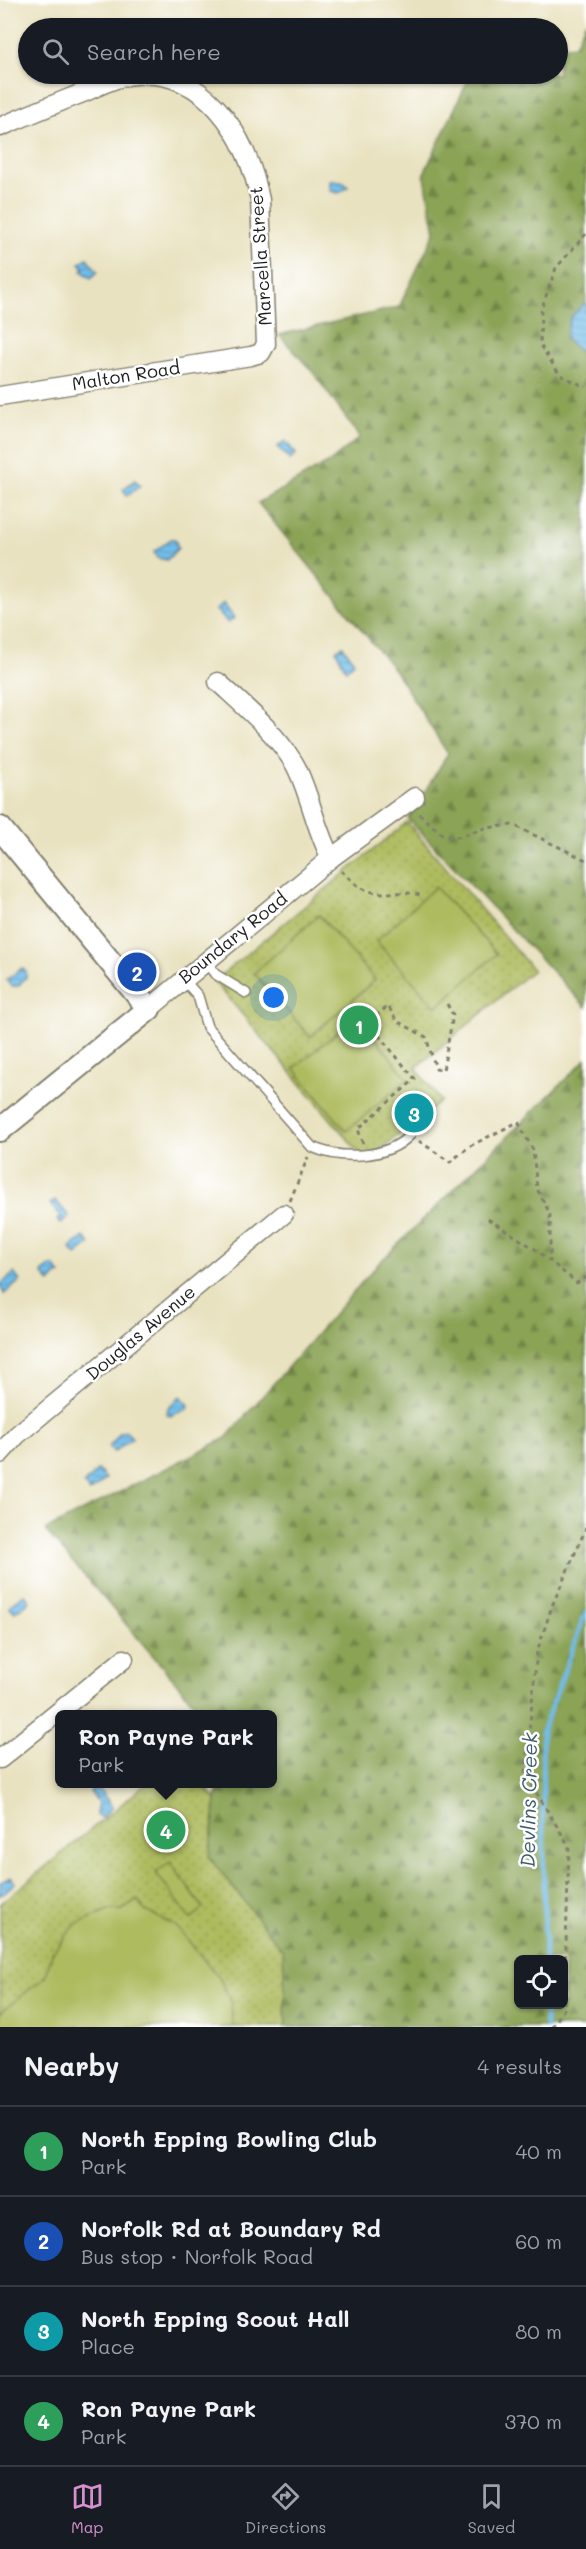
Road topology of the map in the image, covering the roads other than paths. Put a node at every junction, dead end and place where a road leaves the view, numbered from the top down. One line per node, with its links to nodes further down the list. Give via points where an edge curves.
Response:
1 (108, 84): 3 (street, Marcella Street)
2 (188, 84): 4 (street, Marcella Street, via 204,94 227,119 256,178 266,344 261,353)
3 (0, 127)
4 (251, 356): 5 (street, Malton Road)
5 (0, 396)
6 (218, 682): 9 (street, via 270,730 295,765)
7 (411, 800): 9 (street, Boundary Road)
8 (0, 828): 13 (street)
9 (330, 859): 10 (street, Boundary Road)
10 (205, 961): 11 (street, Boundary Road); 12 (lane, via 215,974)
11 (183, 979): 13 (street, Boundary Road); 15 (lane, via 198,996 207,1027 312,1147 330,1155 367,1154 398,1147)
12 (246, 993)
13 (148, 1009): 14 (street, Boundary Road)
14 (0, 1130)
15 (410, 1135)
16 (284, 1214): 17 (street, Douglas Avenue)
17 (0, 1454)
18 (124, 1659): 19 (street)
19 (61, 1710)
20 (55, 1715): 21 (street)
21 (0, 1759)

